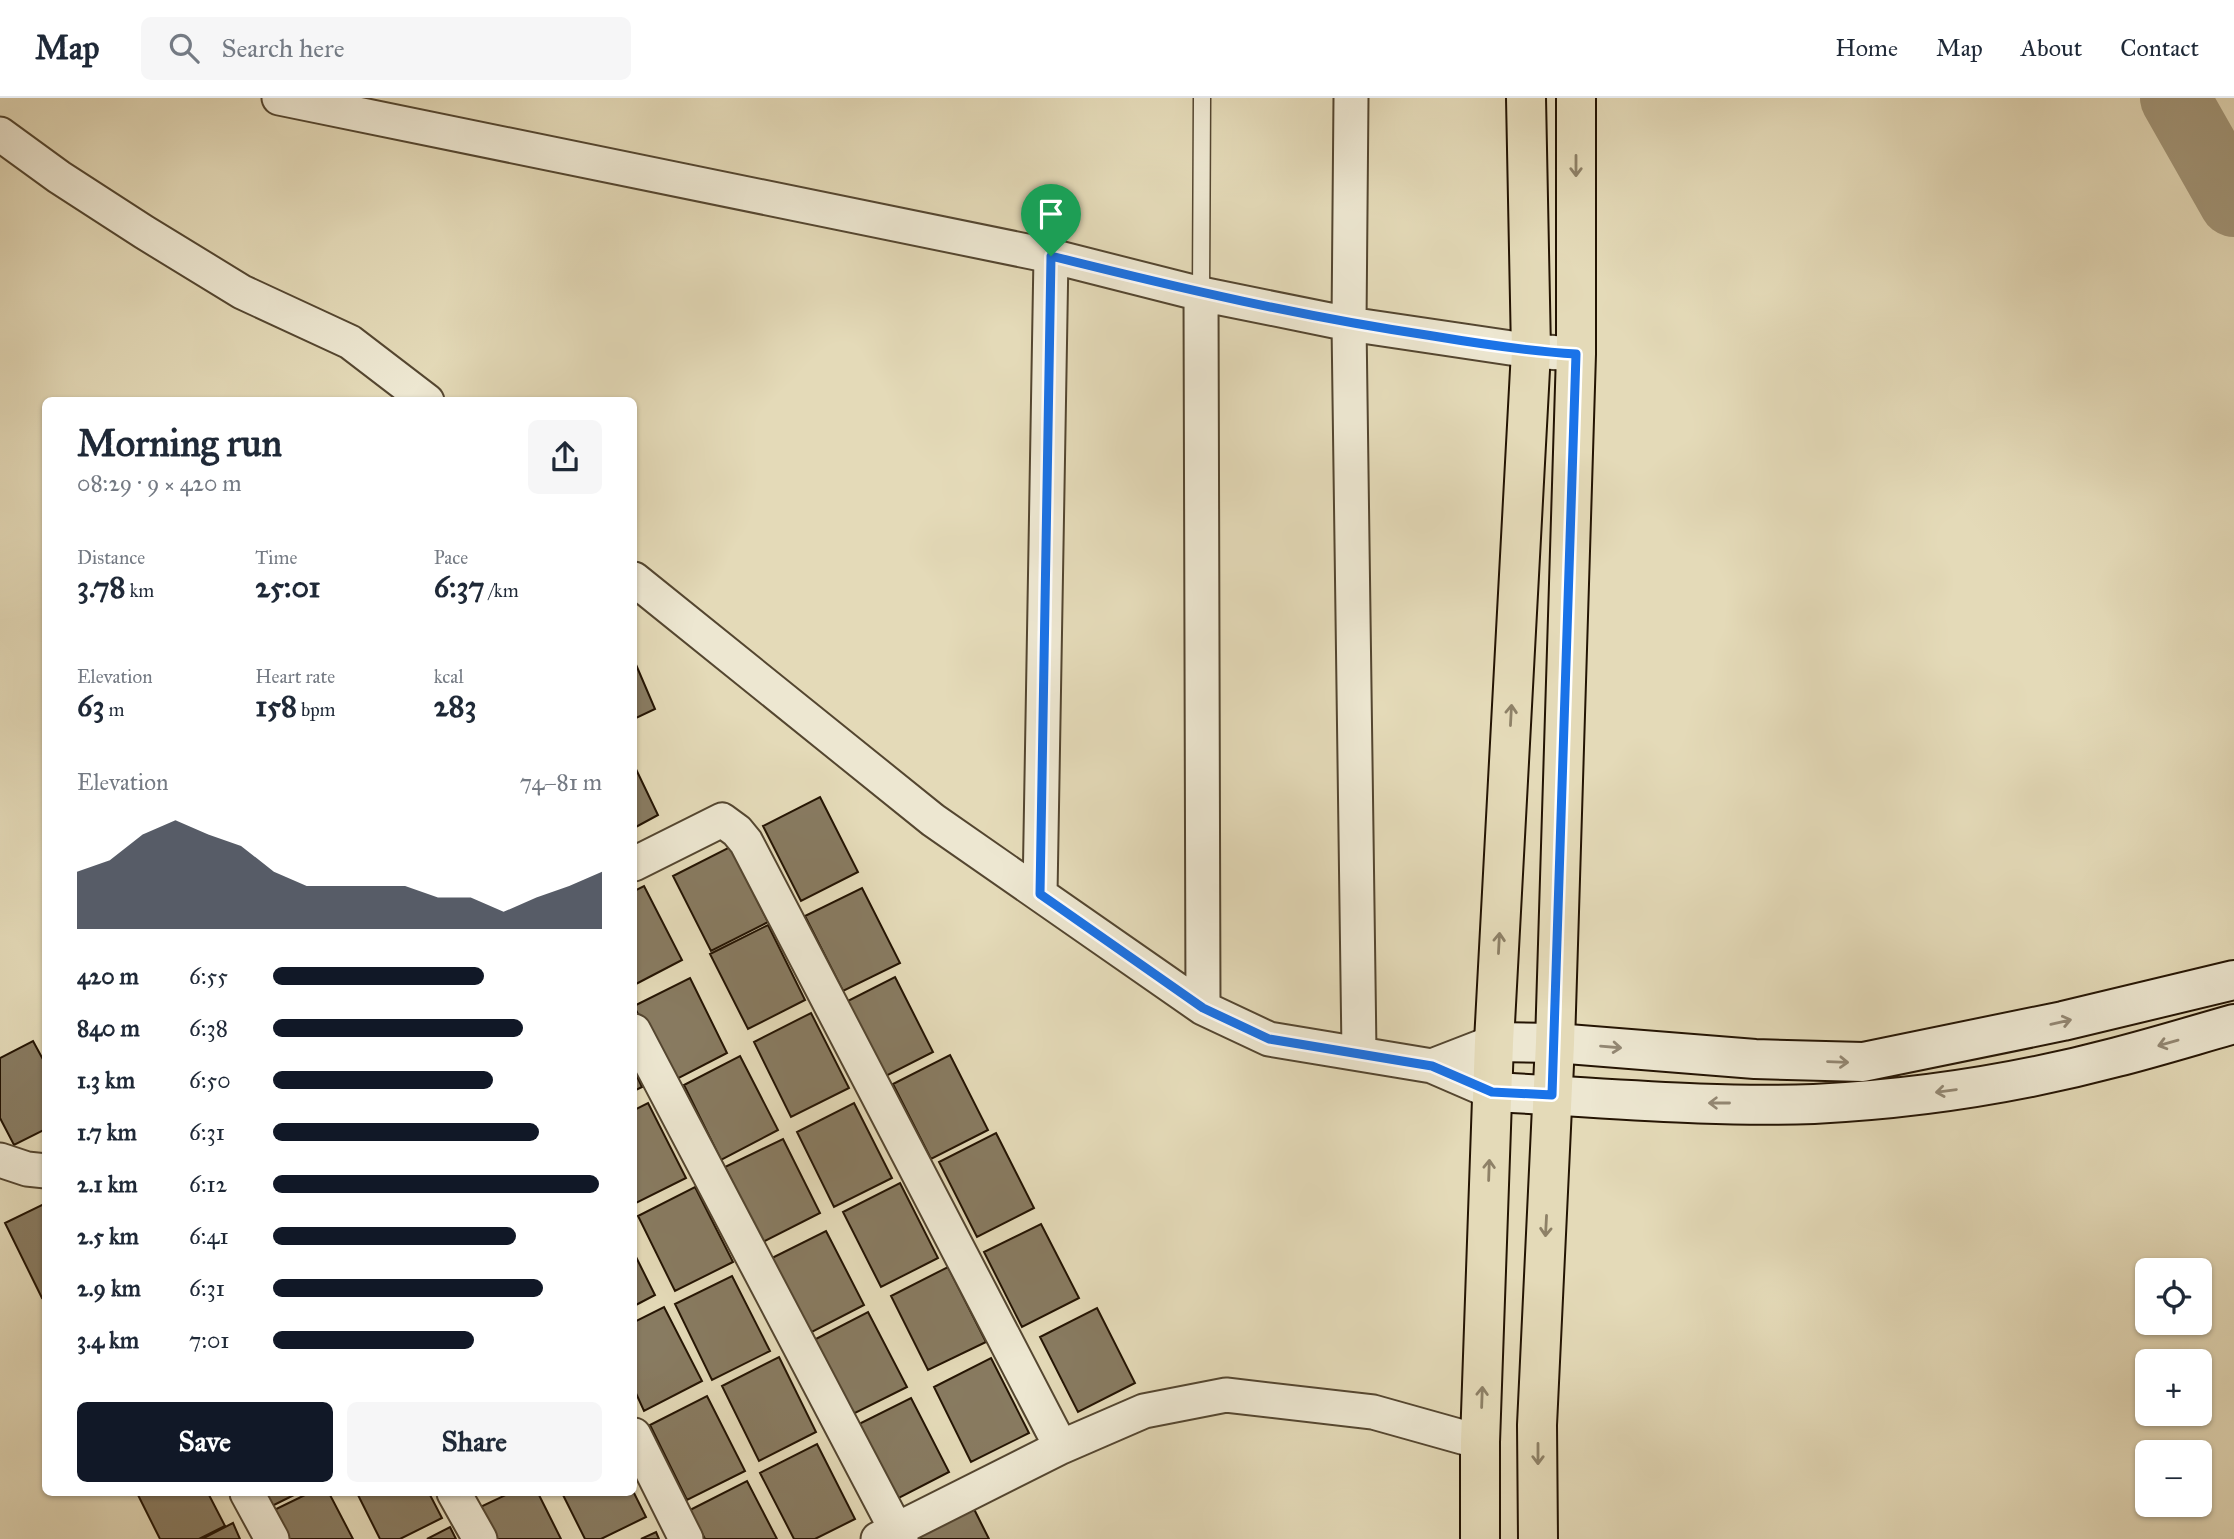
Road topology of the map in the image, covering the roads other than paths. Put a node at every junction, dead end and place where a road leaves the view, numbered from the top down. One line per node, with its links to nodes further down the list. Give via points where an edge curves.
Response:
1 (279, 98): 7 (street)
2 (1202, 98): 8 (lane)
3 (1351, 98): 9 (street)
4 (1526, 98): 10 (main road)
5 (1576, 98): 11 (main road, one-way to 11)
6 (0, 134): 12 (street, via 59,177 242,292 350,342)
7 (1051, 256): 8 (street); 15 (street)
8 (1201, 294): 9 (street); 17 (street)
9 (1349, 324): 10 (street); 22 (street)
10 (1531, 351): 11 (street); 20 (main road, one-way to 10)
11 (1576, 354): 21 (main road)
12 (421, 397)
13 (637, 581): 15 (street, via 933,820)
14 (637, 862): 30 (street, via 722,820 746,842)
15 (1040, 894): 17 (street)
16 (2234, 980): 21 (main road, one-way to 16, via 1755,1059 1863,1062)
17 (1203, 1008): 22 (street, via 1269,1039)
18 (2234, 1024): 25 (main road, one-way to 25, via 2003,1083 1908,1096 1813,1104)
19 (637, 1037): 33 (street)
20 (1494, 1042): 21 (main road); 23 (street); 24 (main road)
21 (1555, 1042): 25 (main road)
22 (1359, 1052): 23 (street)
23 (1432, 1066): 24 (street)
24 (1492, 1092): 25 (main road); 29 (main road, one-way to 24)
25 (1552, 1095): 38 (main road, one-way to 38, via 1537,1425)
26 (0, 1160): 27 (street)
27 (42, 1171)
28 (637, 1441): 36 (street)
29 (1480, 1442): 30 (street, via 1373,1412 1226,1395 1144,1412); 37 (main road)
30 (1061, 1447): 33 (street)
31 (249, 1496): 34 (street)
32 (456, 1496): 35 (street)
33 (891, 1536)
34 (272, 1539)
35 (480, 1539)
36 (686, 1539)
37 (1480, 1539)
38 (1538, 1539)

